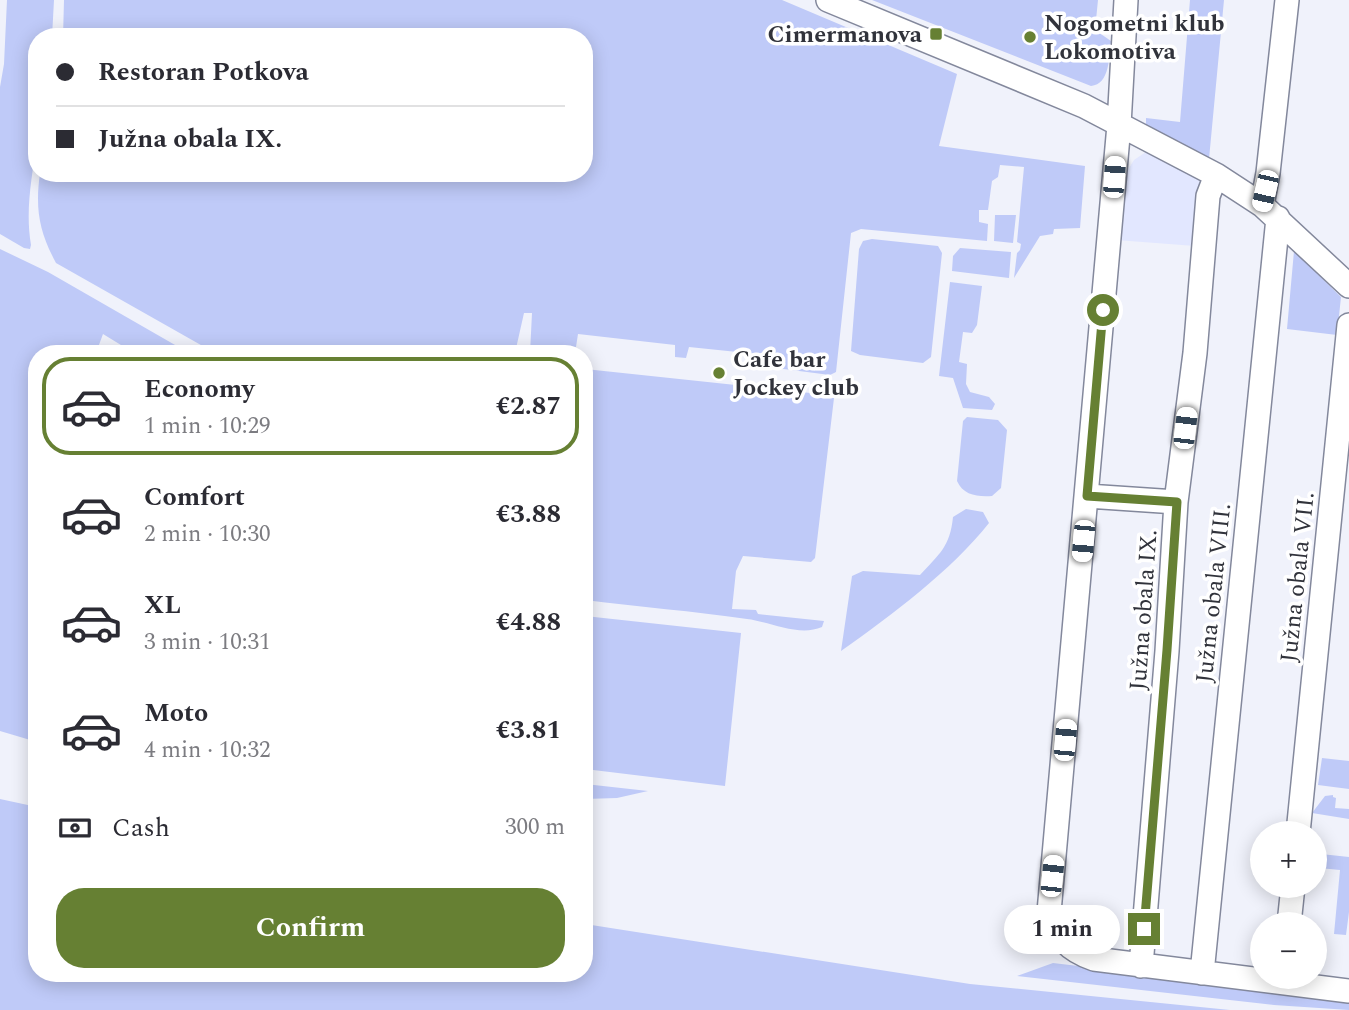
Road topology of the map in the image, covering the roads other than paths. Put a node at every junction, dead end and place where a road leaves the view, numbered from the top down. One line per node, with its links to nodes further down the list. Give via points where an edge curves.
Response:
1 (828, 0): 4 (street, via 1084,106)
2 (1126, 0): 4 (street)
3 (1287, 0): 6 (street, Južna obala VIII., via 1268,173)
4 (1119, 125): 5 (street); 9 (street)
5 (1216, 175): 6 (street); 10 (street, Južna obala IX., via 1208,196)
6 (1270, 212): 7 (street); 13 (street, Južna obala VIII.)
7 (1349, 286)
8 (1349, 326): 11 (street, Južna obala VII.)
9 (1087, 496): 10 (street); 12 (street, via 1049,912 1059,937 1080,954)
10 (1177, 502): 12 (street, Južna obala IX.)
11 (1299, 821)
12 (1141, 966): 13 (street)
13 (1202, 973): 14 (street)
14 (1250, 977)
15 (1327, 987): 16 (street)
16 (1349, 991)

